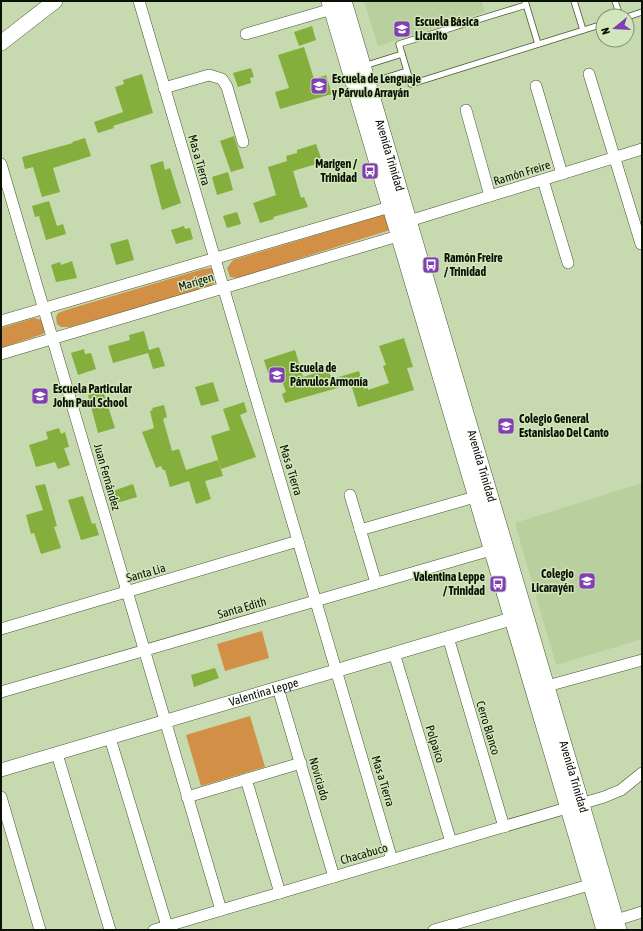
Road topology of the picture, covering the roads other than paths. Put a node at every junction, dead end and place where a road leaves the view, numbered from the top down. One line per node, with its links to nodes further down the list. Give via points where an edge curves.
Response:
1 (55, 1): 9 (main road)
2 (138, 1): 17 (street, Mas a Tierra)
3 (574, 1): 7 (lane)
4 (525, 3): 10 (lane); 11 (lane, via 399,44)
5 (335, 4): 8 (street); 12 (main road, Avenida Trinidad); 26 (main road, Avenida Trinidad)
6 (595, 26): 7 (lane)
7 (583, 30): 10 (lane)
8 (246, 34)
9 (1, 43)
10 (538, 44): 13 (lane, via 411,84)
11 (402, 54): 12 (lane); 13 (lane)
12 (364, 66): 15 (main road, Avenida Trinidad)
13 (407, 71): 15 (lane)
14 (589, 74): 21 (street)
15 (369, 84): 27 (main road, Avenida Trinidad)
16 (536, 86): 23 (street)
17 (164, 88): 19 (street, via 209,75 218,76 228,87); 30 (street, Mas a Tierra)
18 (466, 110): 25 (street)
19 (243, 142)
20 (642, 149): 21 (street, Ramón Freire)
21 (616, 157): 23 (street, Ramón Freire); 29 (street)
22 (1, 164): 33 (street, Juan Fernández)
23 (562, 174): 24 (street, Ramón Freire)
24 (543, 180): 25 (street, Ramón Freire); 31 (street)
25 (490, 196): 27 (street, Ramón Freire)
26 (390, 207): 27 (street); 28 (main road, Avenida Trinidad); 30 (street, Marigen)
27 (409, 221): 28 (street); 45 (main road, Avenida Trinidad)
28 (398, 236): 32 (street, Marigen); 38 (main road, Avenida Trinidad)
29 (641, 244)
30 (215, 258): 32 (street, Mas a Tierra); 33 (street, Marigen)
31 (568, 263)
32 (223, 288): 35 (street, Marigen); 40 (street, Mas a Tierra)
33 (44, 309): 34 (street, Marigen); 35 (street, Juan Fernández)
34 (1, 321)
35 (52, 339): 36 (street, Marigen); 43 (street, Juan Fernández)
36 (1, 354)
37 (350, 495): 39 (street)
38 (475, 497): 39 (street); 41 (main road, Avenida Trinidad)
39 (360, 530): 42 (street)
40 (298, 541): 43 (street, Santa Lia); 44 (street, Mas a Tierra)
41 (491, 550): 42 (street, Santa Edith); 45 (main road, Avenida Trinidad)
42 (376, 583): 44 (street, Santa Edith)
43 (127, 592): 46 (street, Santa Lia); 48 (street, Juan Fernández)
44 (316, 600): 48 (street, Santa Edith); 51 (street, Mas a Tierra)
45 (519, 616): 47 (street, Valentina Leppe); 52 (main road, Avenida Trinidad); 64 (main road, Avenida Trinidad)
46 (1, 629)
47 (448, 638): 49 (street, Valentina Leppe); 65 (street, Cerro Blanco)
48 (144, 650): 54 (street, Santa Edith); 55 (street, Juan Fernández)
49 (394, 653): 51 (street, Valentina Leppe); 66 (street, Polpaico)
50 (642, 660): 52 (street)
51 (336, 670): 53 (street, Valentina Leppe); 67 (street, Mas a Tierra)
52 (547, 686): 64 (main road, Avenida Trinidad)
53 (278, 688): 55 (street, Valentina Leppe); 58 (street, Noviciado)
54 (1, 692)
55 (165, 721): 56 (street, Valentina Leppe); 63 (street, Juan Fernández)
56 (110, 738): 57 (street, Valentina Leppe); 73 (street)
57 (57, 754): 59 (street, Valentina Leppe); 76 (street)
58 (301, 763): 61 (street); 68 (street, Noviciado)
59 (1, 770)
60 (642, 773): 64 (street, Chacabuco, via 612,794)
61 (246, 779): 63 (street); 70 (street)
62 (1, 797): 75 (street)
63 (188, 797): 71 (street, Juan Fernández)
64 (575, 806): 65 (street, Chacabuco); 69 (main road, Avenida Trinidad)
65 (504, 827): 66 (street, Chacabuco)
66 (451, 842): 67 (street, Chacabuco)
67 (392, 860): 68 (street, Chacabuco)
68 (334, 877): 70 (street, Chacabuco)
69 (598, 883): 74 (main road, Avenida Trinidad); 78 (street)
70 (280, 893): 71 (street, Chacabuco)
71 (221, 910): 73 (street, Chacabuco)
72 (642, 912): 74 (street)
73 (167, 926): 77 (street, Chacabuco)
74 (610, 926)
75 (40, 930)
76 (110, 930)
77 (154, 930)
78 (434, 930)

